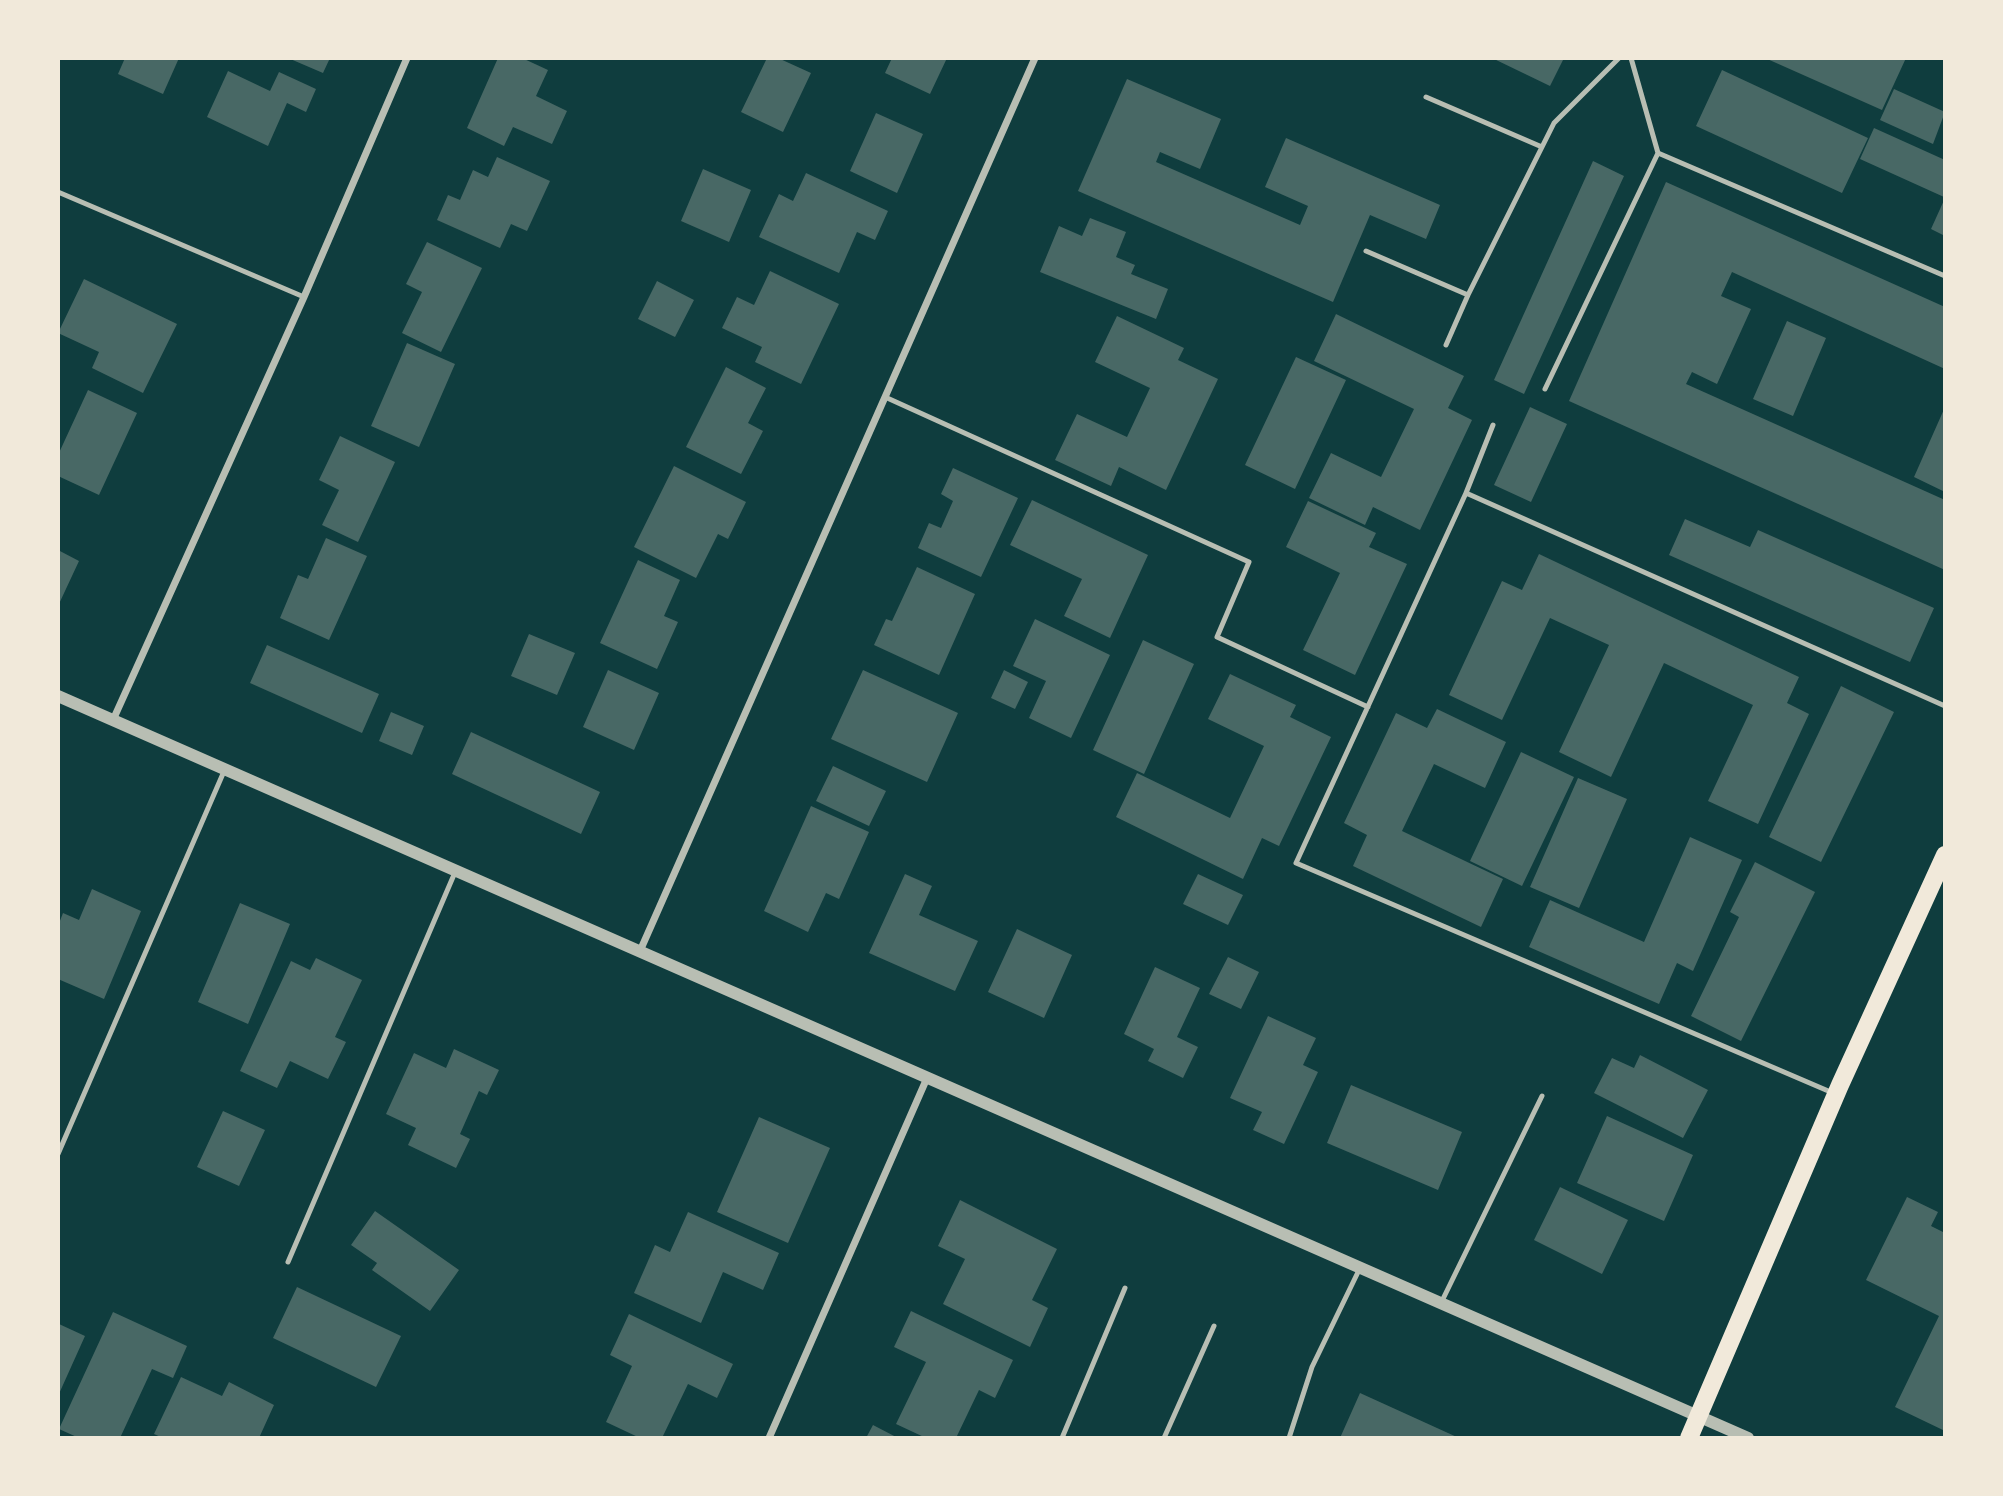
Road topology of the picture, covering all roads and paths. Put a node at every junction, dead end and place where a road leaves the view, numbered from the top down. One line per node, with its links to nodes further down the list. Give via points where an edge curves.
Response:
1 (407, 58): 12 (street)
2 (1035, 58): 15 (street)
3 (1619, 58): 6 (lane, via 1554,123)
4 (1631, 58): 7 (lane)
5 (1426, 97): 6 (lane)
6 (1542, 147): 11 (lane)
7 (1658, 153): 10 (lane); 14 (lane)
8 (58, 192): 12 (lane)
9 (1366, 251): 11 (lane)
10 (1945, 276)
11 (1468, 295): 13 (lane)
12 (304, 297): 21 (street)
13 (1446, 345)
14 (1545, 389)
15 (885, 397): 20 (lane, via 1249,562 1217,637); 25 (street)
16 (1493, 425): 17 (lane)
17 (1466, 493): 19 (lane); 20 (lane)
18 (58, 696): 21 (street)
19 (1945, 706)
20 (1368, 707): 27 (lane, via 1296,863)
21 (113, 720): 22 (street)
22 (225, 769): 24 (street); 29 (lane)
23 (1945, 855): 27 (main road)
24 (456, 870): 25 (street); 30 (lane)
25 (640, 951): 26 (street)
26 (927, 1077): 31 (street); 36 (street)
27 (1836, 1095): 35 (main road)
28 (1542, 1096): 33 (lane)
29 (58, 1154)
30 (288, 1262)
31 (1360, 1268): 33 (street); 39 (lane, via 1312,1367)
32 (1125, 1288): 37 (lane)
33 (1441, 1303): 35 (street)
34 (1214, 1326): 38 (lane)
35 (1699, 1416): 40 (main road); 41 (street)
36 (769, 1438)
37 (1062, 1438)
38 (1164, 1438)
39 (1289, 1438)
40 (1689, 1438)
41 (1748, 1438)

